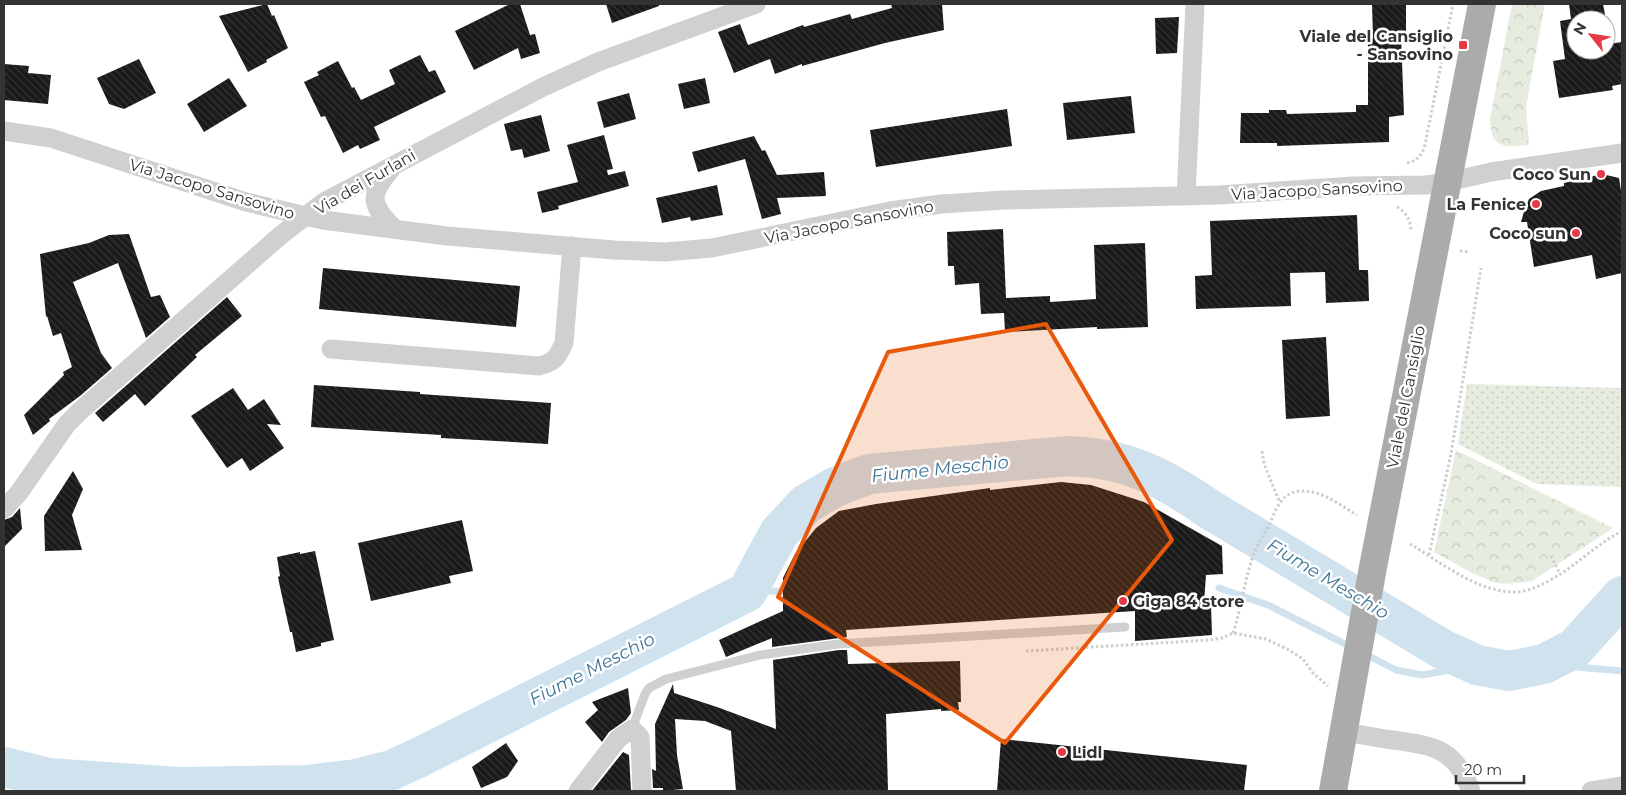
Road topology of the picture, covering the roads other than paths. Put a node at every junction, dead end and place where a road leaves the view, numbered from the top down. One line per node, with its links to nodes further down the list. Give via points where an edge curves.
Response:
1 (756, 4): 6 (street, Via dei Furlani, via 598,62 542,87)
2 (1195, 4): 8 (street)
3 (1482, 4): 7 (main road, Viale del Cansiglio)
4 (4, 131): 9 (street, Via Jacopo Sansovino, via 71,144 246,202)
5 (1622, 153): 7 (street, Via Jacopo Sansovino, via 1491,172)
6 (396, 164): 9 (street, Via dei Furlani, via 324,202); 10 (street, via 382,180 375,196 378,209)
7 (1448, 182): 8 (street, Via Jacopo Sansovino); 16 (main road, Viale del Cansiglio, via 1373,567 1342,681)
8 (1186, 196): 11 (street, Via Jacopo Sansovino, via 941,204 687,250 639,252)
9 (305, 217): 10 (street, Via Jacopo Sansovino); 13 (street, Via dei Furlani, via 80,411)
10 (395, 229): 11 (street, Via Jacopo Sansovino)
11 (572, 246): 12 (street, via 564,343 558,356 550,363 539,366)
12 (330, 349)
13 (4, 509)
14 (1125, 627): 15 (lane, via 838,644 760,655 666,679 649,688)
15 (632, 729): 18 (street, via 618,739); 19 (street, via 640,737)
16 (1343, 732): 20 (main road, Viale del Cansiglio); 21 (street, via 1434,748 1456,762)
17 (1622, 786): 22 (street)
18 (578, 791)
19 (642, 791)
20 (1333, 791)
21 (1471, 791)
22 (1591, 791)

